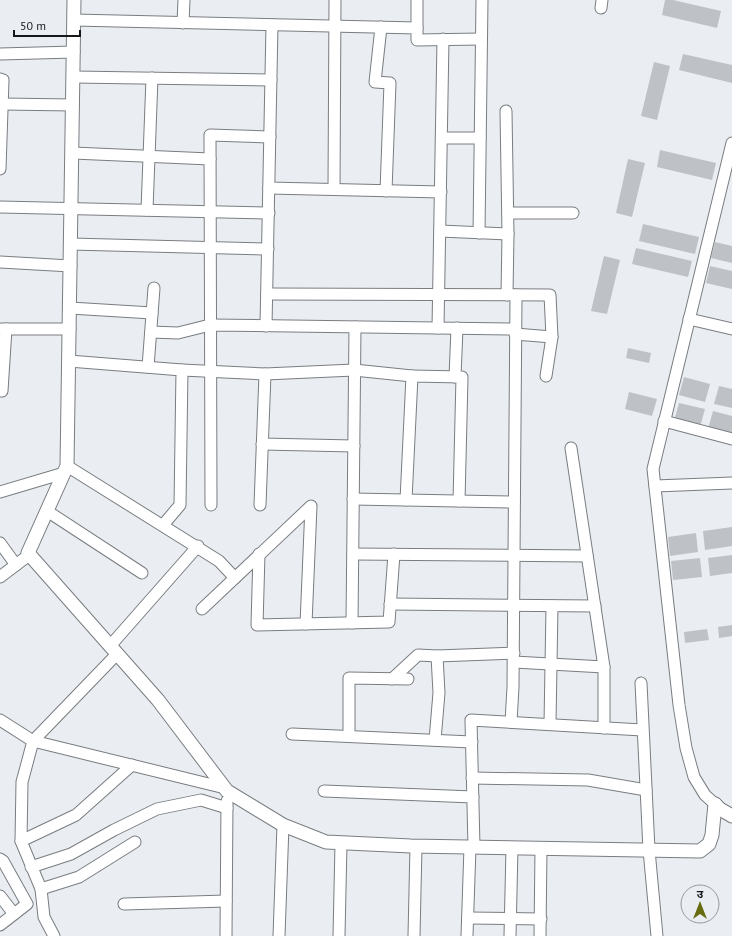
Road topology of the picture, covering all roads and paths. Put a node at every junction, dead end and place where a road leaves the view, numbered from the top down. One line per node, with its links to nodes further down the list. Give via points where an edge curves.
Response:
1 (74, 0): 6 (street)
2 (184, 0): 7 (street)
3 (335, 0): 9 (street)
4 (417, 0): 11 (street)
5 (482, 0): 13 (street)
6 (74, 20): 7 (street); 14 (street)
7 (183, 23): 8 (street)
8 (272, 25): 9 (street); 19 (street)
9 (334, 26): 10 (street); 32 (street)
10 (381, 27): 11 (street); 33 (street, via 375,82 390,83)
11 (417, 28): 12 (street, via 417,40)
12 (443, 39): 13 (street); 24 (street)
13 (481, 39): 25 (street)
14 (74, 52): 15 (street); 16 (street)
15 (0, 54)
16 (74, 76): 17 (street); 21 (street)
17 (152, 78): 19 (street); 28 (street)
18 (0, 80): 20 (street)
19 (271, 80): 23 (street)
20 (2, 104): 21 (street); 30 (street)
21 (73, 105): 27 (street)
22 (506, 111): 40 (street)
23 (270, 137): 29 (street, via 210,135); 31 (street)
24 (442, 138): 25 (street); 34 (street)
25 (480, 138): 43 (street)
26 (732, 143): 56 (street)
27 (73, 152): 28 (street); 36 (street)
28 (149, 156): 29 (street); 37 (street)
29 (210, 159): 38 (street)
30 (0, 169)
31 (269, 188): 32 (street); 39 (street)
32 (334, 190): 33 (street)
33 (386, 191): 34 (street)
34 (441, 192): 42 (street)
35 (0, 207): 36 (street)
36 (72, 209): 37 (street); 45 (street)
37 (148, 210): 38 (street)
38 (210, 212): 39 (street); 46 (street)
39 (269, 213): 47 (street)
40 (508, 213): 41 (street); 44 (street)
41 (573, 213)
42 (440, 231): 43 (street); 52 (street)
43 (479, 233): 44 (street)
44 (508, 234): 53 (street)
45 (71, 244): 46 (street); 49 (street)
46 (210, 248): 47 (street); 57 (street)
47 (268, 249): 51 (street)
48 (0, 262): 49 (street)
49 (71, 266): 54 (street)
50 (154, 288): 55 (street)
51 (267, 294): 52 (street); 58 (street)
52 (439, 295): 53 (street); 60 (street)
53 (511, 295): 66 (street); 67 (street, via 550,295)
54 (70, 308): 55 (street); 63 (street)
55 (152, 313): 65 (street)
56 (689, 318): 64 (street); 78 (street)
57 (210, 325): 58 (street); 65 (street, via 178,333); 72 (street)
58 (266, 326): 59 (street)
59 (355, 327): 60 (street); 71 (street)
60 (438, 328): 61 (street)
61 (458, 328): 66 (street); 76 (street)
62 (3, 329): 63 (street); 77 (street)
63 (70, 329): 68 (street)
64 (732, 329)
65 (151, 332): 69 (street)
66 (515, 332): 67 (street); 90 (street)
67 (552, 337): 75 (street)
68 (69, 361): 69 (street); 83 (street)
69 (148, 367): 70 (street)
70 (182, 370): 72 (street); 94 (street, via 180,505)
71 (354, 370): 73 (street); 74 (street); 81 (street)
72 (210, 371): 73 (street); 91 (street)
73 (265, 374): 80 (street)
74 (412, 376): 76 (street); 88 (street)
75 (546, 376)
76 (455, 377): 89 (street, via 462,377)
77 (2, 391)
78 (664, 422): 79 (street); 85 (street, via 653,469)
79 (732, 438)
80 (262, 444): 81 (street); 92 (street)
81 (354, 446): 87 (street)
82 (571, 448): 102 (street)
83 (66, 470): 86 (street); 93 (street); 94 (street)
84 (732, 483): 85 (street)
85 (655, 486): 138 (street, via 686,748 694,777 705,795)
86 (0, 492)
87 (353, 499): 88 (street); 98 (street)
88 (406, 500): 89 (street)
89 (459, 501): 90 (street)
90 (514, 502): 101 (street)
91 (211, 505)
92 (260, 505)
93 (47, 511): 100 (street, via 28,553); 104 (street)
94 (163, 525): 96 (street)
95 (0, 543): 103 (street)
96 (198, 546): 106 (street, via 219,561); 114 (street)
97 (259, 554): 106 (street); 113 (street, via 257,625); 113 (street, via 311,506)
98 (353, 554): 99 (street); 112 (street)
99 (394, 554): 101 (street); 107 (street)
100 (30, 555): 103 (street); 114 (street)
101 (514, 556): 102 (street); 108 (street)
102 (587, 556): 110 (street)
103 (16, 565): 105 (street)
104 (142, 574)
105 (0, 577)
106 (235, 578): 111 (street)
107 (390, 604): 108 (street); 112 (street, via 388,622)
108 (514, 605): 109 (street); 116 (street)
109 (552, 606): 110 (street); 117 (street)
110 (594, 606): 118 (street)
111 (202, 608)
112 (352, 623): 113 (street)
113 (306, 624)
114 (114, 650): 130 (street); 134 (street, via 158,700)
115 (437, 656): 116 (street); 119 (street, via 418,655); 129 (street, via 439,693)
116 (514, 657): 117 (street); 123 (street)
117 (551, 664): 118 (street); 124 (street)
118 (604, 667): 125 (street)
119 (392, 679): 120 (street); 128 (street, via 349,678)
120 (408, 679)
121 (641, 683): 126 (street)
122 (0, 720): 130 (street)
123 (511, 722): 124 (street); 131 (street, via 471,720)
124 (550, 724): 125 (street)
125 (604, 728): 126 (street)
126 (642, 730): 135 (street)
127 (292, 734): 128 (street)
128 (349, 736): 129 (street)
129 (435, 740): 131 (street)
130 (33, 741): 132 (street); 142 (street, via 22,782)
131 (472, 742): 133 (street)
132 (132, 765): 134 (street); 142 (street, via 76,815)
133 (472, 778): 135 (street, via 588,780); 137 (street)
134 (226, 789): 139 (street); 141 (street)
135 (646, 790): 149 (street)
136 (324, 791): 137 (street)
137 (473, 797): 146 (street)
138 (715, 804): 140 (street); 149 (street, via 709,844 700,850)
139 (227, 808): 151 (street, via 201,800 157,809 72,854); 154 (street)
140 (732, 816)
141 (283, 825): 144 (street, via 326,842); 163 (street)
142 (20, 841): 151 (street)
143 (135, 842): 152 (street, via 79,877)
144 (341, 843): 145 (street); 164 (street)
145 (416, 846): 146 (street); 165 (street)
146 (472, 847): 147 (street); 157 (street)
147 (512, 848): 148 (street); 158 (street)
148 (541, 848): 149 (street); 159 (street)
149 (649, 850): 169 (street)
150 (0, 859): 156 (street, via 28,904)
151 (31, 867): 152 (street)
152 (41, 889): 161 (street, via 44,917)
153 (0, 896): 156 (street)
154 (226, 901): 155 (street); 162 (street)
155 (124, 904)
156 (14, 914): 160 (street)
157 (468, 918): 158 (street); 166 (street)
158 (510, 919): 159 (street); 167 (street)
159 (541, 919): 168 (street)
160 (0, 925)
161 (54, 936)
162 (226, 936)
163 (279, 936)
164 (339, 936)
165 (414, 936)
166 (467, 936)
167 (510, 936)
168 (540, 936)
169 (658, 936)

